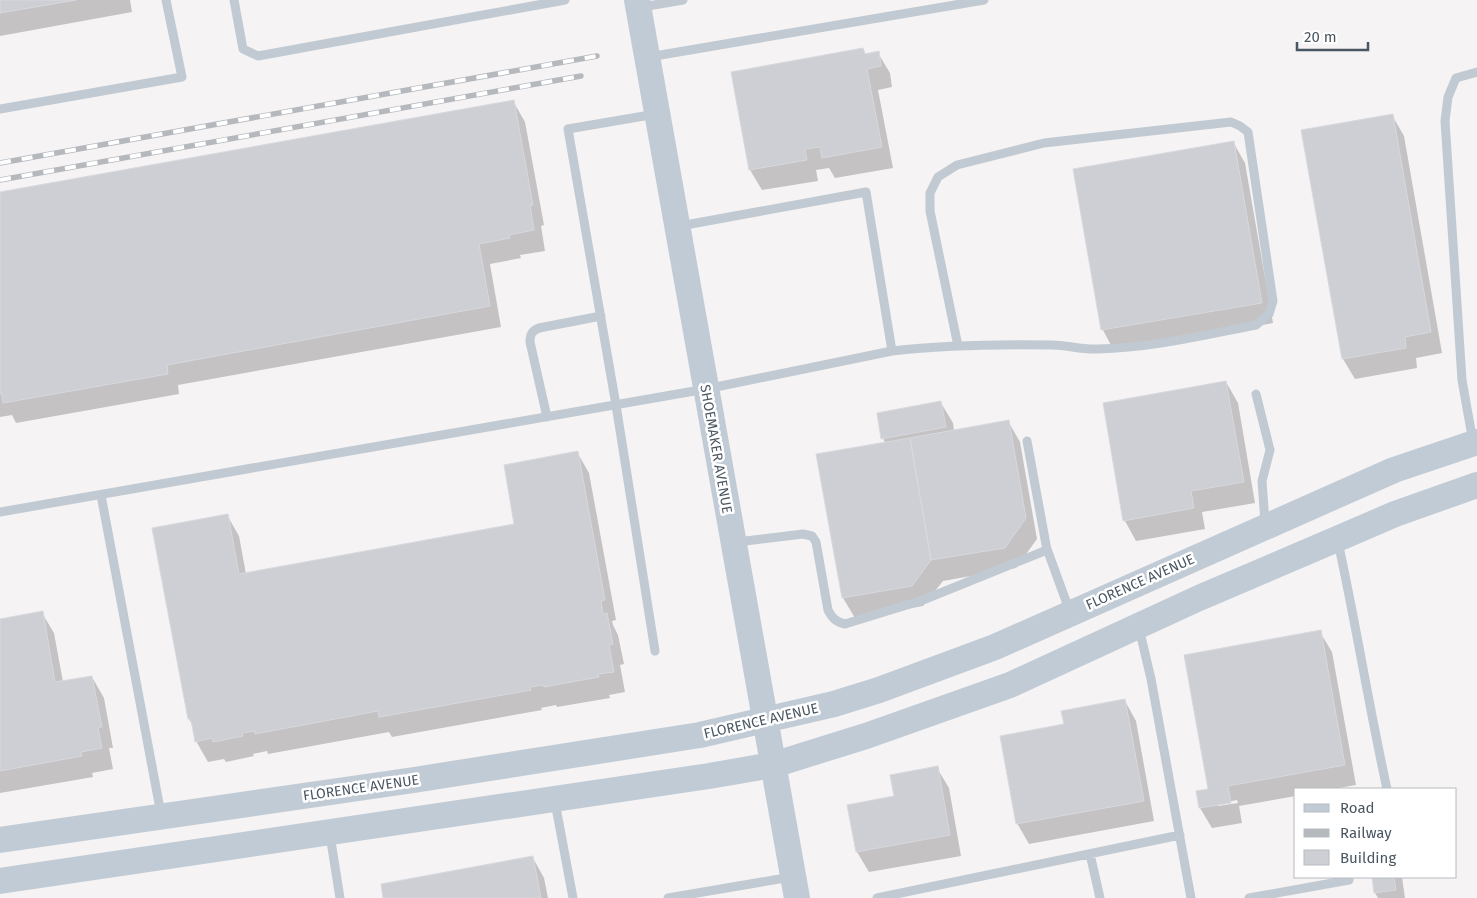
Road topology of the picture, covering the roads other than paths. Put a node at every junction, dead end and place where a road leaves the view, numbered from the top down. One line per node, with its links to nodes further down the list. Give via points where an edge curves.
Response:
1 (166, 0): 9 (lane, via 182,77)
2 (234, 0): 3 (lane, via 243,49 258,56)
3 (565, 0)
4 (683, 0): 6 (lane)
5 (984, 0): 7 (lane)
6 (637, 4): 7 (main road, SHOEMAKER AVENUE)
7 (647, 57): 10 (main road, SHOEMAKER AVENUE)
8 (1477, 72): 20 (lane, via 1456,78 1448,97 1444,121 1462,380)
9 (0, 109)
10 (657, 114): 11 (main road, SHOEMAKER AVENUE); 12 (lane, via 568,129)
11 (677, 226): 14 (lane, via 866,192); 15 (main road, SHOEMAKER AVENUE)
12 (601, 316): 17 (lane); 18 (lane, via 539,328 530,336)
13 (958, 346): 13 (lane, via 1054,345 1095,350 1135,347 1256,326 1269,314 1272,302 1248,132 1231,122 1044,143 957,165 938,177 930,193 930,210); 14 (lane)
14 (892, 351): 15 (lane)
15 (706, 389): 17 (lane); 26 (main road, SHOEMAKER AVENUE)
16 (1256, 394): 24 (lane, via 1270,450 1262,481)
17 (616, 405): 18 (lane); 30 (lane)
18 (547, 417): 22 (lane)
19 (1027, 441): 27 (lane)
20 (1475, 442): 24 (main road, FLORENCE AVENUE, via 1394,470)
21 (1477, 485): 25 (main road)
22 (101, 494): 23 (lane); 36 (lane)
23 (0, 512)
24 (1265, 526): 28 (main road, FLORENCE AVENUE)
25 (1337, 539): 29 (main road); 33 (lane)
26 (733, 543): 27 (lane, via 803,534 812,536 816,542 828,610 838,623 845,624 923,600); 31 (main road, SHOEMAKER AVENUE)
27 (1047, 549): 28 (lane)
28 (1070, 613): 31 (main road, FLORENCE AVENUE, via 994,647 879,690)
29 (1139, 626): 32 (main road, via 1010,685); 38 (lane)
30 (655, 651)
31 (765, 720): 32 (main road, SHOEMAKER AVENUE); 34 (main road, FLORENCE AVENUE, via 700,735)
32 (773, 765): 35 (main road); 43 (main road, SHOEMAKER AVENUE)
33 (1387, 788)
34 (323, 793): 36 (main road, FLORENCE AVENUE); 37 (main road)
35 (554, 799): 37 (main road); 45 (lane)
36 (161, 817): 39 (main road, FLORENCE AVENUE)
37 (330, 832): 42 (main road); 44 (lane)
38 (1180, 835): 40 (lane); 49 (lane)
39 (0, 840)
40 (1090, 854): 47 (lane); 48 (lane)
41 (1349, 878): 50 (lane)
42 (0, 881)
43 (796, 887): 46 (lane)
44 (340, 898)
45 (573, 898)
46 (668, 898)
47 (877, 898)
48 (1100, 898)
49 (1191, 898)
50 (1249, 898)

